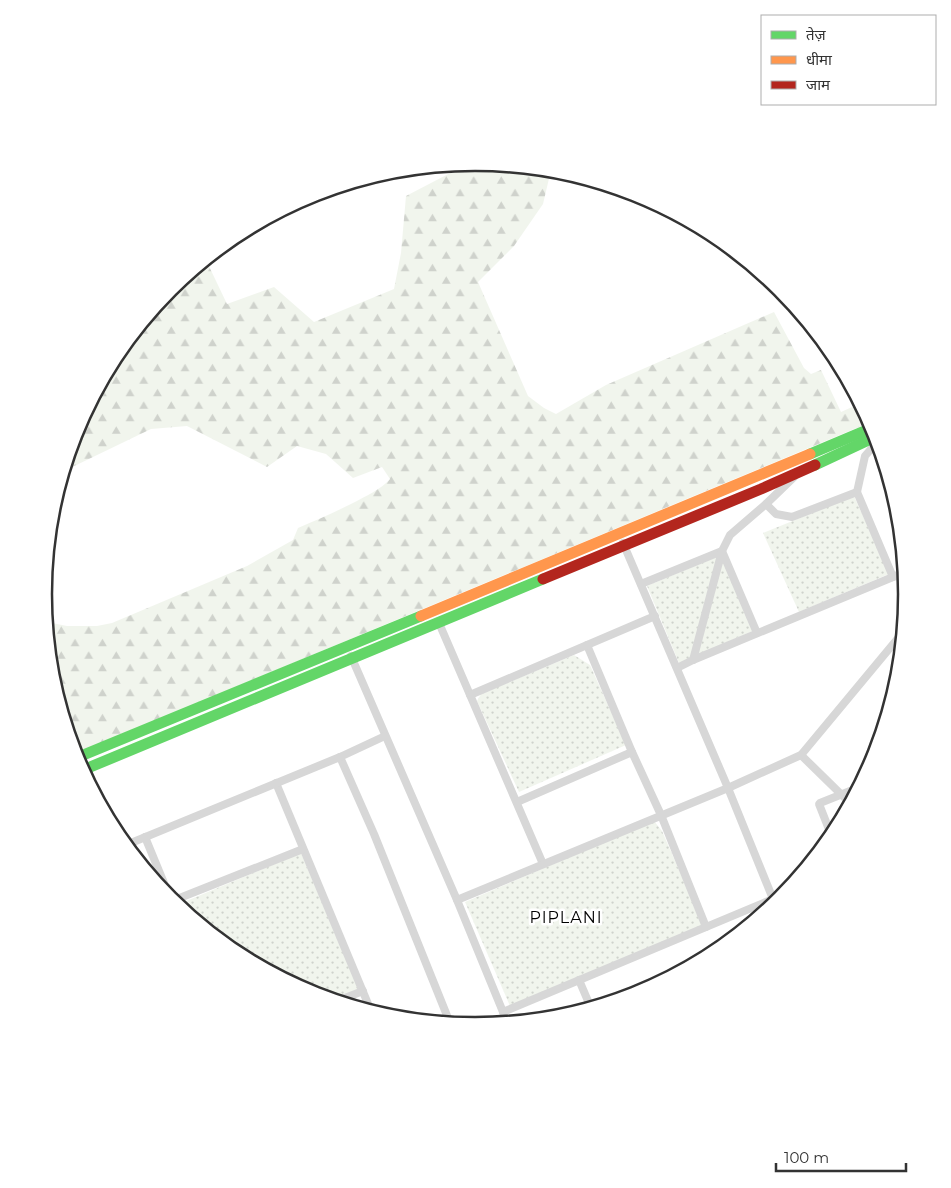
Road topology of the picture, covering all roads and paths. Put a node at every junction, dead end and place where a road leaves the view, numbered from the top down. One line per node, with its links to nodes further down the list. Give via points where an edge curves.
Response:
1 (865, 431): 7 (street)
2 (869, 440): 4 (street)
3 (872, 448): 5 (street, via 865,456)
4 (799, 472): 6 (street); 8 (street)
5 (857, 492): 6 (street, via 792,517 776,514); 10 (street)
6 (766, 504): 9 (street, via 730,535)
7 (619, 534): 8 (street); 18 (street)
8 (624, 546): 12 (street); 14 (street)
9 (722, 552): 12 (street); 15 (street); 20 (street)
10 (898, 573)
11 (898, 575): 15 (street)
12 (641, 584): 13 (street)
13 (655, 616): 17 (street); 21 (street)
14 (439, 623): 19 (street); 22 (street)
15 (757, 633): 20 (street)
16 (896, 641): 26 (street)
17 (587, 645): 22 (street); 24 (street)
18 (347, 647): 19 (street); 25 (street)
19 (352, 658): 23 (street); 28 (street)
20 (693, 660): 21 (street)
21 (677, 668): 30 (street)
22 (470, 695): 34 (street)
23 (385, 736): 27 (street); 44 (street)
24 (632, 752): 34 (street); 35 (street)
25 (84, 755)
26 (801, 755): 30 (street); 32 (street)
27 (340, 757): 29 (street); 53 (street)
28 (90, 767)
29 (276, 783): 37 (street); 39 (street)
30 (728, 788): 35 (street); 42 (street)
31 (850, 790): 32 (street)
32 (841, 794): 33 (street); 36 (street, via 819,804)
33 (846, 799)
34 (517, 802): 40 (street)
35 (661, 815): 40 (street); 46 (street)
36 (828, 827)
37 (145, 837): 38 (street); 41 (street)
38 (133, 842)
39 (303, 850): 43 (street); 48 (street)
40 (543, 864): 44 (street)
41 (162, 878)
42 (772, 896)
43 (180, 897)
44 (457, 900): 52 (street)
45 (760, 906): 46 (street)
46 (706, 927): 47 (street)
47 (579, 980): 50 (street); 52 (street)
48 (363, 991): 49 (street); 51 (street)
49 (347, 997)
50 (588, 1002)
51 (368, 1003)
52 (503, 1012): 54 (street)
53 (447, 1016)
54 (504, 1016)

